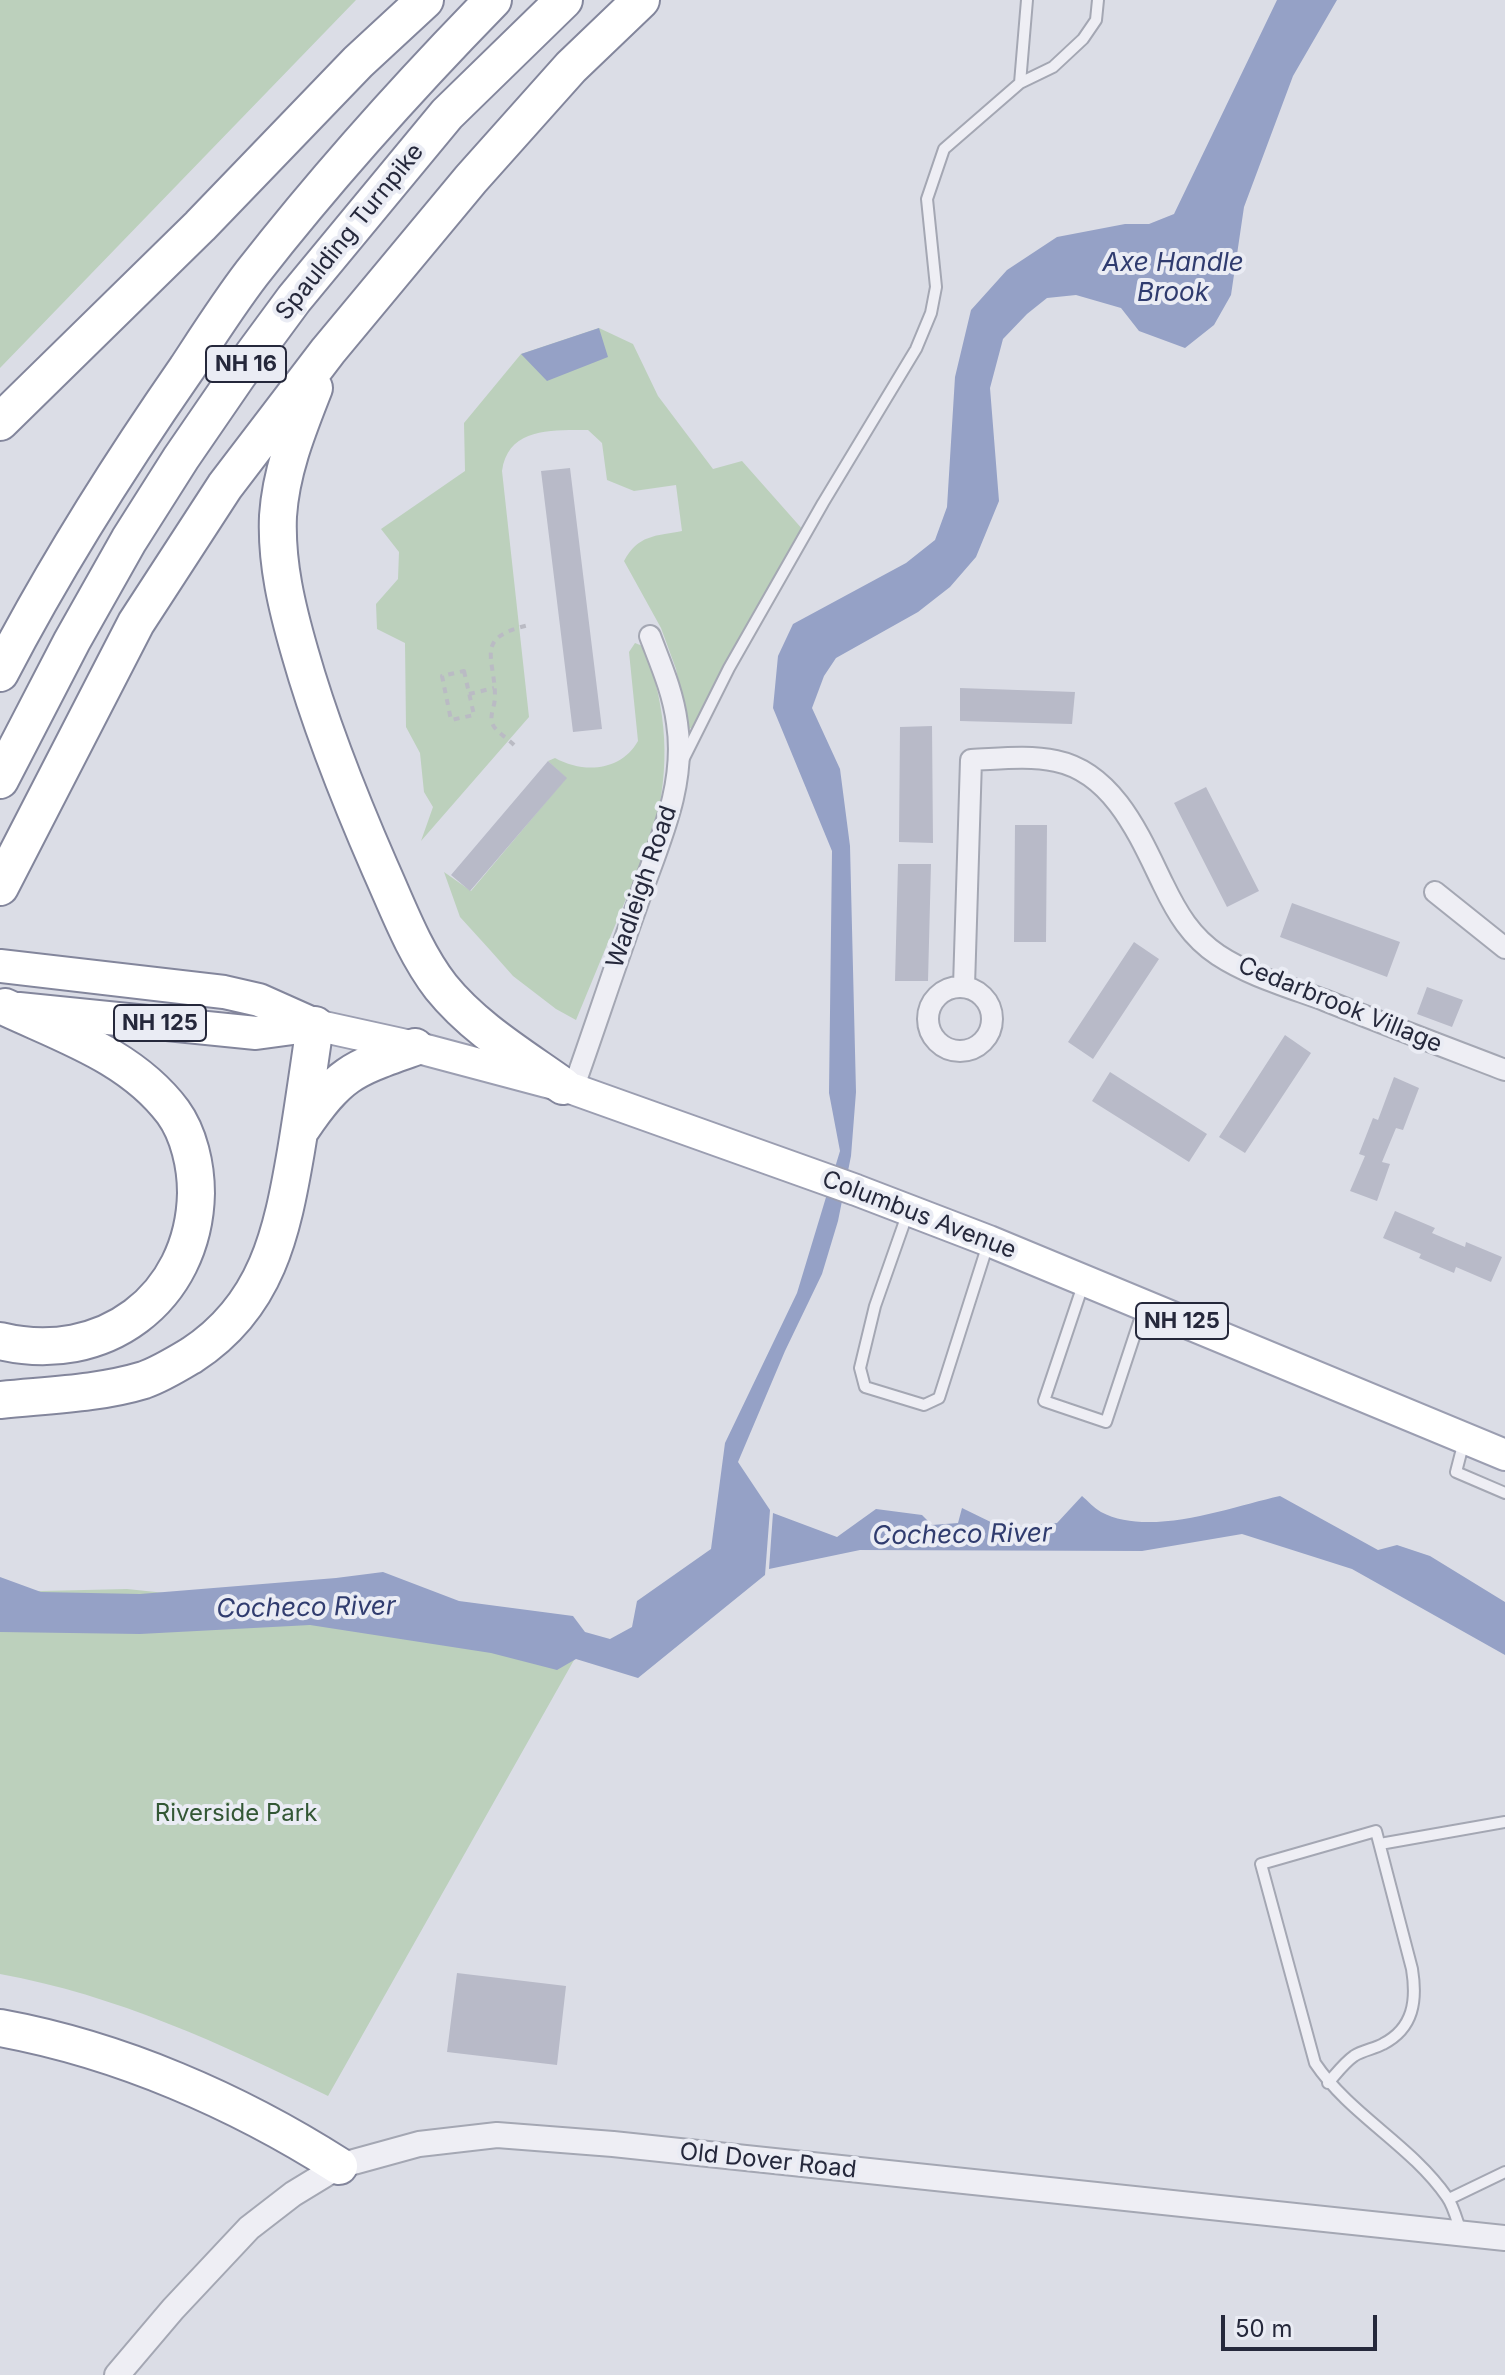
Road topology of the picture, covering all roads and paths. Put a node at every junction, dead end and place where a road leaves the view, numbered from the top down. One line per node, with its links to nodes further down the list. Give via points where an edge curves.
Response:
1 (425, 0): 9 (highway)
2 (493, 0): 12 (highway, Spaulding Turnpike / NH 16, via 343,160 250,276 74,539)
3 (564, 0): 17 (highway, Spaulding Turnpike / NH 16, via 447,114 238,375 129,540)
4 (641, 0): 8 (highway, via 571,67 471,179)
5 (1027, 0): 7 (lane)
6 (1098, 0): 7 (lane, via 1096,20 1083,39 1053,67)
7 (1020, 83): 16 (lane, via 944,149 927,199 936,287 916,349 736,655)
8 (328, 351): 18 (highway, via 225,486 136,623); 27 (highway, via 288,455 278,515 288,612 309,685 348,794 420,954 476,1023)
9 (0, 422)
10 (529, 625): 13 (path, via 508,630 494,642)
11 (650, 636): 16 (street, Wadleigh Road, via 678,725)
12 (0, 673)
13 (494, 688): 14 (path); 15 (path, via 491,719)
14 (469, 694): 14 (path, via 474,715 451,720 442,676 464,671)
15 (514, 745)
16 (677, 772): 27 (street, Wadleigh Road, via 661,842)
17 (0, 780)
18 (0, 887)
19 (1435, 892): 20 (street)
20 (1505, 948)
21 (0, 966): 24 (highway, NH 125, via 224,992 259,1000)
22 (964, 986): 26 (street, Cedarbrook Village, via 971,760 1056,761 1100,782 1139,836 1179,917 1217,954)
23 (2, 1007): 24 (highway, NH 125, via 256,1033); 33 (highway, via 95,1048 156,1091 189,1144 196,1182 188,1246 177,1271 143,1311 95,1339 67,1346)
24 (315, 1025): 25 (main road, Columbus Avenue / NH 125); 28 (highway)
25 (415, 1047): 27 (main road, Columbus Avenue / NH 125); 28 (highway, via 347,1074 325,1094)
26 (1505, 1070)
27 (568, 1087): 29 (main road, Columbus Avenue / NH 125)
28 (299, 1133): 34 (highway, via 273,1254 250,1298 208,1345 148,1379 118,1387)
29 (909, 1209): 30 (main road, Columbus Avenue / NH 125); 30 (lane, via 875,1306 860,1368 865,1387 924,1405 939,1398)
30 (989, 1241): 31 (main road, Columbus Avenue / NH 125)
31 (1085, 1280): 32 (main road, Columbus Avenue / NH 125); 32 (lane, via 1044,1401 1106,1422)
32 (1145, 1305): 35 (main road, Columbus Avenue / NH 125)
33 (0, 1341)
34 (0, 1400)
35 (1464, 1439): 36 (main road, Columbus Avenue / NH 125); 37 (lane, via 1456,1472)
36 (1505, 1455)
37 (1505, 1493)
38 (1505, 1822): 39 (lane)
39 (1380, 1844): 41 (lane, via 1412,1969 1413,2009 1398,2036 1358,2053); 41 (lane, via 1376,1831 1261,1864 1307,2039)
40 (0, 2028): 42 (highway, via 56,2040 164,2077 241,2111)
41 (1328, 2083): 44 (lane, via 1398,2143)
42 (339, 2166): 45 (street, Old Dover Road, via 419,2144 497,2135); 47 (street, Old Dover Road, via 249,2228)
43 (1505, 2172): 44 (lane)
44 (1449, 2199): 45 (lane)
45 (1462, 2234): 46 (street, Old Dover Road)
46 (1505, 2238)
47 (117, 2375)

